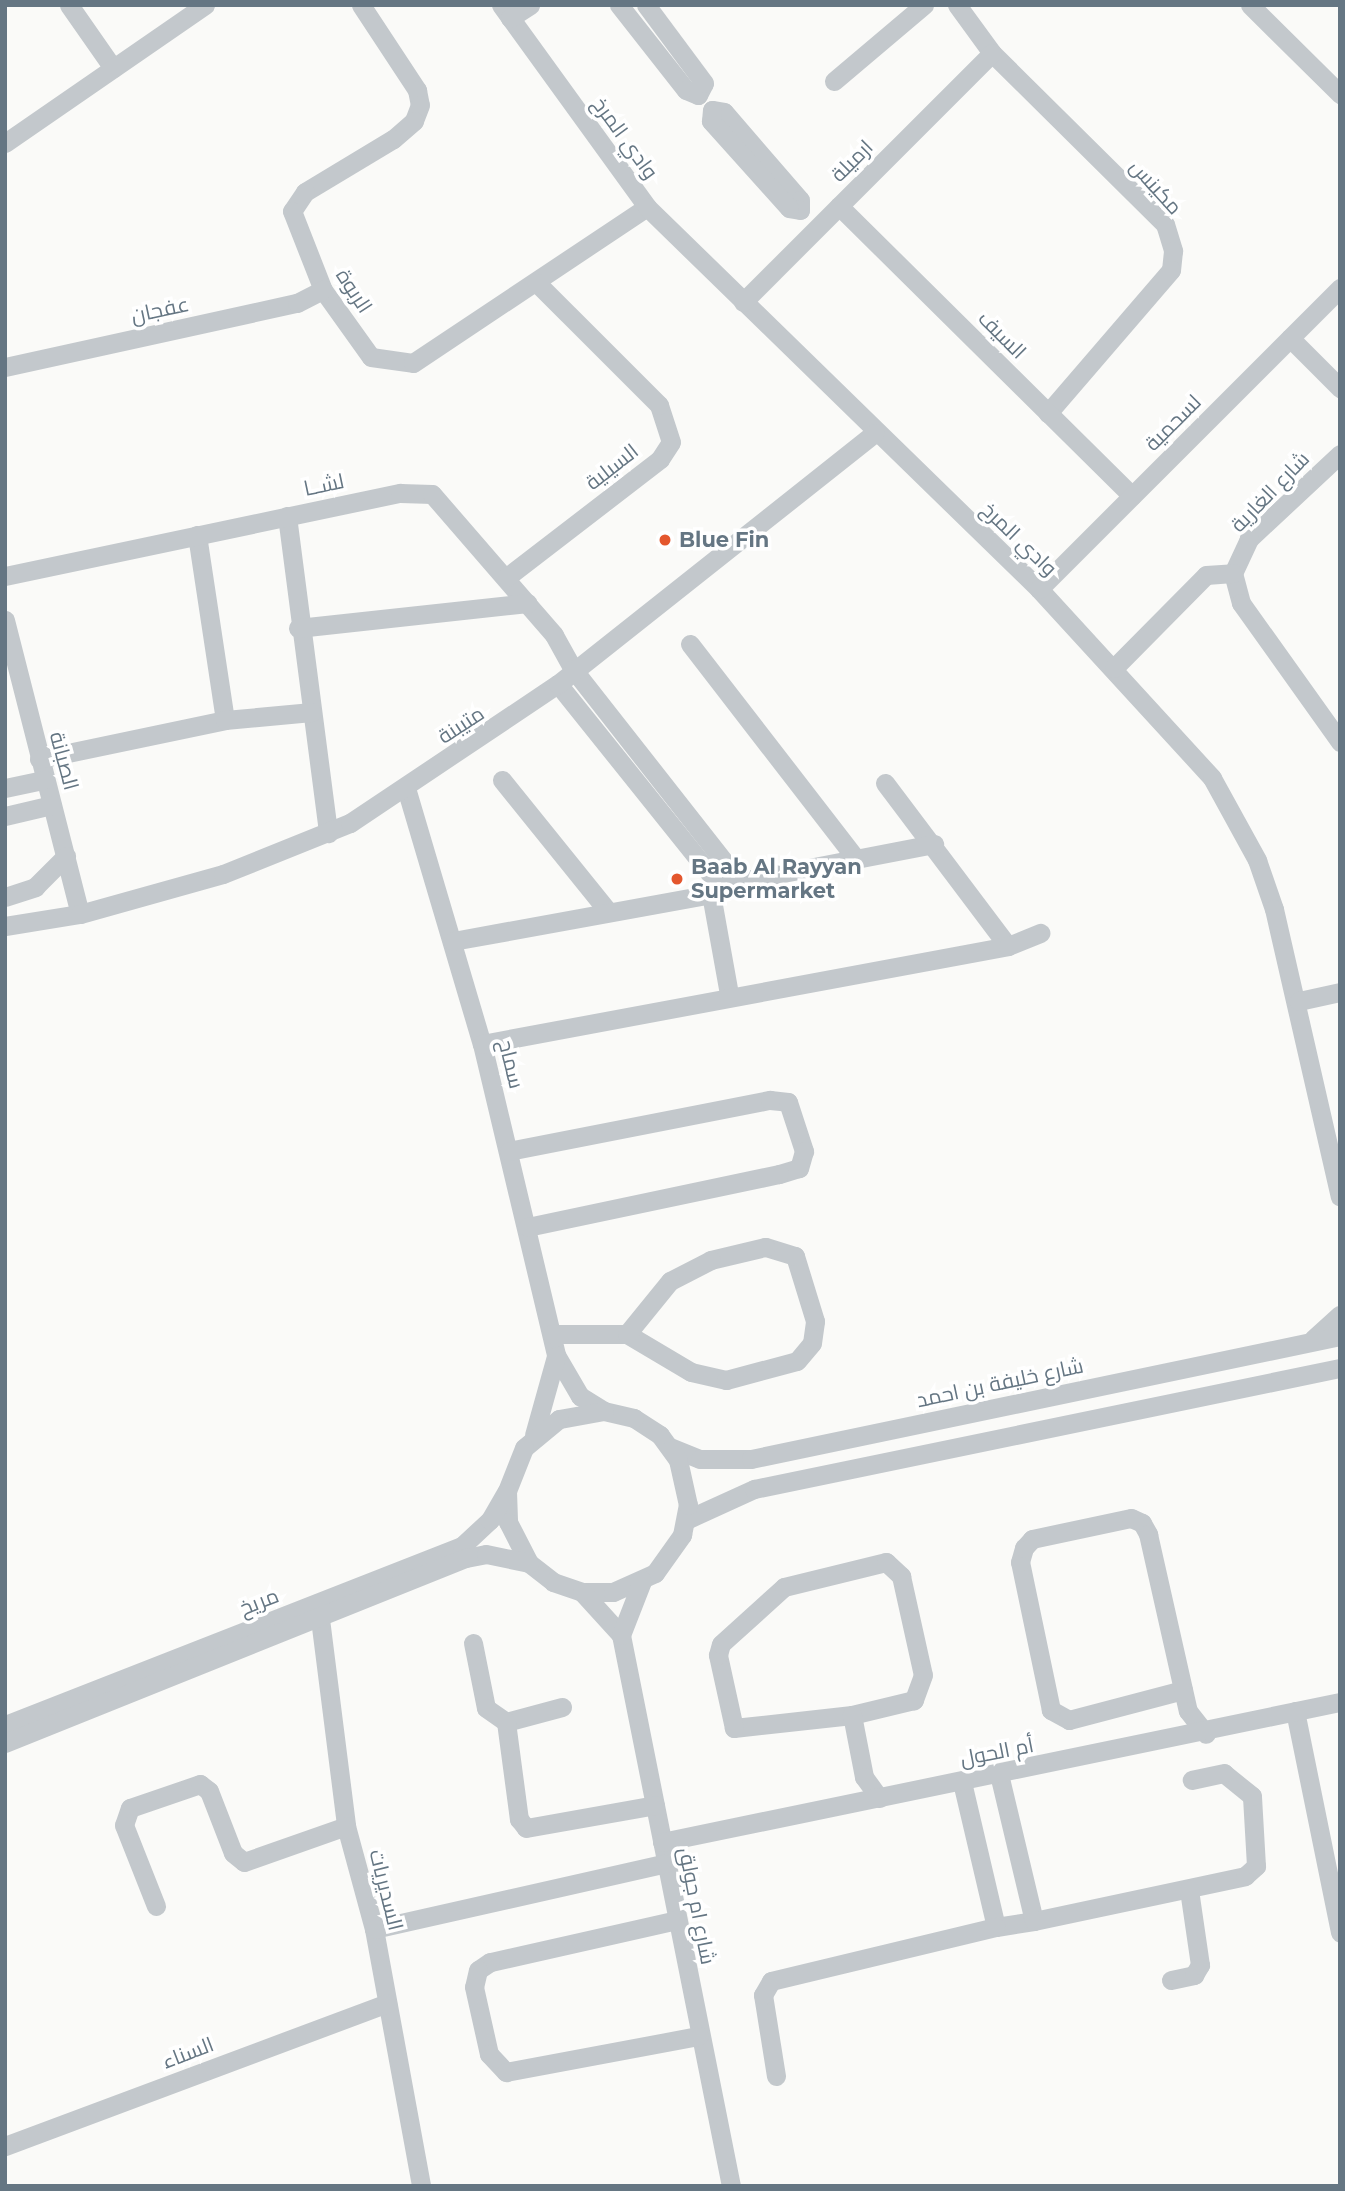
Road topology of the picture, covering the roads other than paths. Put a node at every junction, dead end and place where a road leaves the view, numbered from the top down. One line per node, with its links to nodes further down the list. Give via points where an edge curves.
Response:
1 (69, 5): 14 (street)
2 (205, 5): 14 (street)
3 (361, 5): 24 (street, الربوة, via 417,90 420,105 414,121 393,139 305,192 292,211)
4 (530, 5): 9 (street)
5 (924, 5): 15 (street)
6 (957, 5): 12 (street, مكينس)
7 (1250, 5): 16 (street)
8 (647, 6): 10 (street); 11 (street)
9 (505, 12): 20 (street, وادي المرخ)
10 (625, 13): 13 (street)
11 (678, 47): 13 (street); 13 (street, via 704,83 702,92 689,93)
12 (992, 53): 19 (street, ارميلة); 29 (street, مكينس, via 1165,224 1173,251 1171,270)
13 (662, 60)
14 (113, 68): 17 (street)
15 (834, 81)
16 (1340, 94)
17 (5, 143)
18 (741, 144): 21 (street, via 780,187 792,211 800,210)
19 (839, 205): 21 (street, ارميلة); 29 (street, السيف)
20 (647, 206): 22 (street, الربوة); 25 (street, وادي المرخ)
21 (819, 227): 25 (street, ارميلة)
22 (537, 283): 24 (street, الربوة, via 413,363 390,365 371,357); 37 (street, السيلية, via 659,405 671,442 660,459)
23 (1340, 289): 26 (street, لسحمية)
24 (323, 290): 27 (street, عفجان, via 297,303)
25 (743, 302): 30 (street, وادي المرخ)
26 (1290, 338): 28 (street); 32 (street, لسحمية)
27 (5, 367)
28 (1340, 388)
29 (1048, 413): 32 (street, السيف)
30 (875, 433): 38 (street, وادي المرخ); 44 (street, متيبنة)
31 (1340, 454): 35 (street, شارع الغارية, via 1249,539)
32 (1132, 496): 38 (street, لسحمية)
33 (286, 516): 34 (street, لشــا); 37 (street, لشــا, via 415,490 432,494); 41 (street)
34 (197, 535): 36 (street, لشــا); 47 (street)
35 (1233, 573): 43 (street, via 1206,575); 48 (street, via 1241,603)
36 (5, 576)
37 (508, 577): 39 (street, لشــا)
38 (1039, 589): 43 (street, وادي المرخ)
39 (528, 603): 41 (street); 44 (street, لشــا)
40 (5, 620): 49 (street, الصبانة)
41 (298, 628): 46 (street)
42 (690, 644): 59 (street)
43 (1114, 668): 71 (street, وادي المرخ, via 1187,746 1239,823 1274,909)
44 (573, 669): 45 (street, متيبنة); 61 (street, لشــا)
45 (558, 684): 54 (street, متيبنة); 61 (street)
46 (312, 712): 47 (street); 57 (street)
47 (225, 720): 49 (street)
48 (1340, 743)
49 (39, 759): 50 (street, الصبانة)
50 (44, 780): 53 (street); 55 (street, الصبانة)
51 (502, 780): 63 (street)
52 (885, 783): 58 (street)
53 (5, 788)
54 (406, 788): 57 (street, متيبنة); 67 (street, سماح)
55 (52, 805): 56 (street); 60 (street, الصبانة)
56 (5, 816)
57 (328, 833): 64 (street, متيبنة, via 275,857)
58 (934, 844): 59 (street); 68 (street)
59 (853, 855): 61 (street)
60 (65, 856): 62 (street, via 35,887); 64 (street, الصبانة)
61 (723, 887): 63 (street); 70 (street)
62 (5, 897)
63 (607, 910): 67 (street)
64 (80, 914): 65 (street, متيبنة)
65 (5, 926)
66 (1041, 933): 68 (street)
67 (453, 941): 72 (street, سماح)
68 (1008, 946): 70 (street)
69 (1340, 992): 71 (street)
70 (729, 994): 72 (street)
71 (1299, 1001): 74 (street, وادي المرخ)
72 (482, 1044): 73 (street, سماح)
73 (509, 1151): 75 (street, سماح); 75 (street, via 770,1100 788,1102 804,1151 799,1168 779,1174)
74 (1340, 1197)
75 (528, 1227): 77 (street, سماح)
76 (1340, 1315): 80 (street)
77 (552, 1334): 78 (street); 81 (street, سماح)
78 (627, 1334): 78 (street, via 691,1372 726,1380 797,1361 812,1343 815,1321 795,1256 765,1247 711,1260 670,1281)
79 (1340, 1336): 80 (street, شارع خليفة بن احمد)
80 (1303, 1344): 85 (street, شارع خليفة بن احمد, via 751,1459 700,1459)
81 (556, 1355): 83 (street, سماح, via 580,1396); 84 (street, سماح, via 553,1384)
82 (1340, 1368): 87 (street, via 754,1489)
83 (604, 1411): 84 (street, via 566,1416); 85 (street, via 648,1426)
84 (534, 1436): 86 (street, via 516,1461)
85 (670, 1447): 87 (street, via 685,1482)
86 (507, 1491): 88 (street, via 511,1529); 91 (street, مريخ, via 490,1520 462,1546)
87 (686, 1520): 89 (street, via 666,1562)
88 (529, 1563): 90 (street, via 553,1582); 91 (street, مريخ, via 486,1554 466,1558)
89 (642, 1581): 90 (street, via 613,1592); 92 (street)
90 (582, 1592): 92 (street)
91 (319, 1611): 100 (street, مريخ); 102 (street, مريخ); 108 (street, السديريات)
92 (621, 1635): 107 (street, شارع ام جولق)
93 (473, 1643): 99 (street, via 486,1708)
94 (1183, 1690): 94 (street, via 1142,1523 1131,1518 1032,1539 1020,1562 1051,1710 1069,1720); 101 (street, via 1188,1711)
95 (1340, 1702): 97 (street, أم الحول)
96 (562, 1707): 99 (street)
97 (1295, 1711): 101 (street, أم الحول); 117 (street)
98 (852, 1715): 98 (street, via 914,1700 921,1689 901,1576 886,1562 784,1587 721,1644 718,1655 734,1728); 106 (street, via 863,1777)
99 (506, 1722): 107 (street, via 517,1807 527,1828)
100 (5, 1725)
101 (1206, 1734): 103 (street, أم الحول)
102 (5, 1742)
103 (999, 1774): 105 (street, أم الحول); 114 (street)
104 (1192, 1780): 111 (street, via 1224,1773 1242,1783 1252,1796 1258,1842 1256,1866 1245,1876)
105 (962, 1782): 106 (street, أم الحول); 115 (street)
106 (879, 1798): 109 (street, أم الحول)
107 (654, 1805): 109 (street, شارع ام جولق)
108 (346, 1826): 112 (street, via 244,1862 233,1853 209,1791 200,1784 130,1808 124,1825); 116 (street, السديريات)
109 (662, 1842): 110 (street, شارع ام جولق)
110 (666, 1863): 113 (street, شارع ام جولق); 116 (street)
111 (1189, 1889): 114 (street); 118 (street, via 1200,1965 1194,1975)
112 (156, 1906)
113 (677, 1920): 120 (street, شارع ام جولق); 120 (street, via 490,1962 478,1970 474,1987 489,2054 506,2073)
114 (1034, 1921): 115 (street)
115 (996, 1927): 121 (street, via 771,1981 763,1995)
116 (374, 1929): 119 (street, السديريات)
117 (1340, 1932)
118 (1171, 1980)
119 (387, 2003): 122 (street, السناء); 123 (street, السديريات)
120 (699, 2036): 124 (street, شارع ام جولق)
121 (776, 2076)
122 (5, 2146)
123 (422, 2186)
124 (731, 2186)

